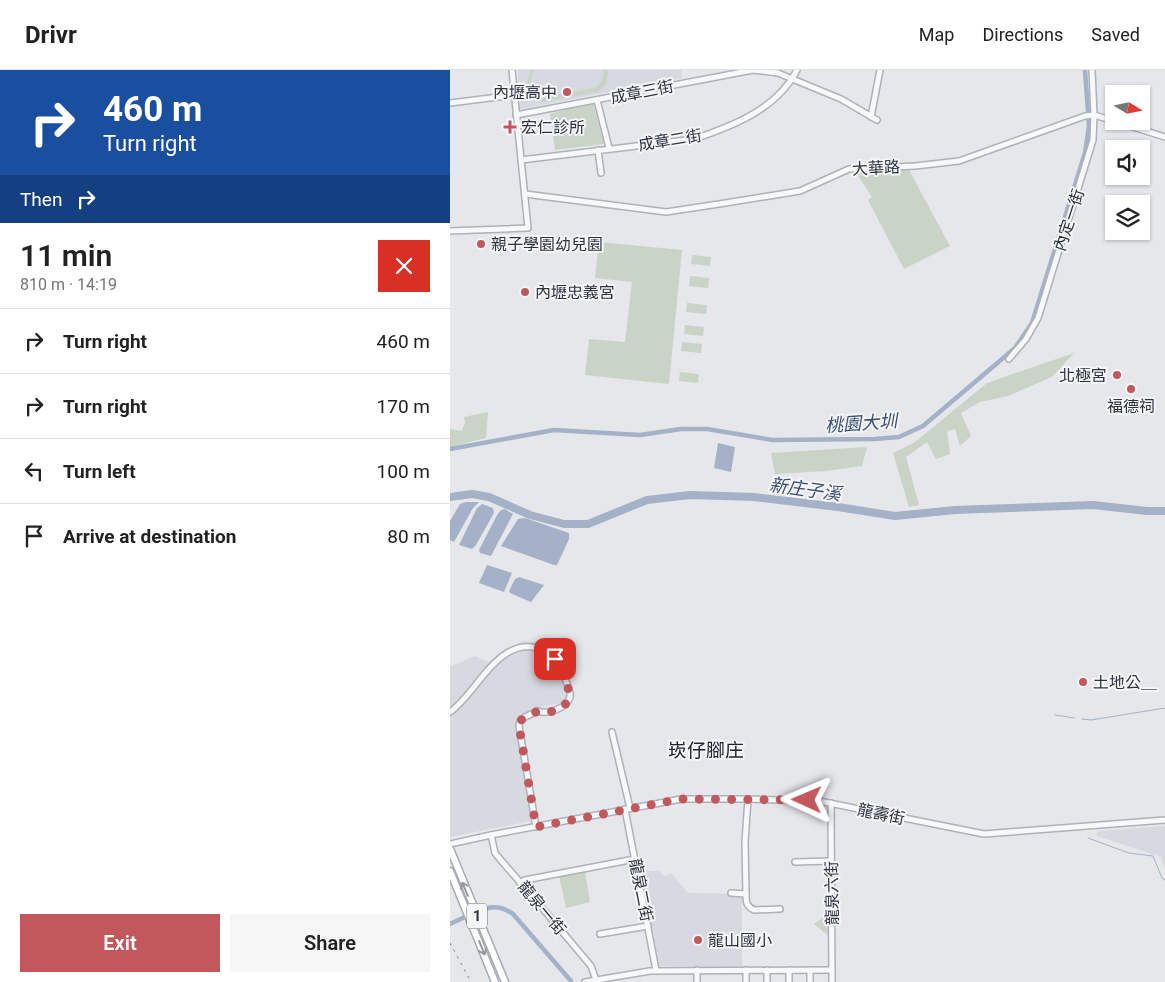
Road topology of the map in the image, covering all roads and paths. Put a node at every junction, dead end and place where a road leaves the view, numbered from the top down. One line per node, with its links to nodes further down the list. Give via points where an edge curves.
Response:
1 (512, 70): 6 (street)
2 (797, 70): 5 (street, 成章二街)
3 (880, 70): 5 (street, 成章三街, via 874,118 841,99)
4 (1092, 70): 10 (street, 內定一街)
5 (792, 78): 7 (street, 成章三街, via 753,70); 14 (street, 成章二街, via 759,111 729,127 694,139)
6 (514, 95): 8 (street); 9 (street)
7 (597, 100): 9 (street, 成章三街); 14 (street)
8 (450, 103)
9 (516, 115): 16 (street)
10 (1094, 115): 11 (street); 18 (street, 大華路, via 959,162 849,168 800,191 666,212); 20 (street, 內定一街, via 1089,158 1038,318)
11 (1105, 118)
12 (1143, 130): 13 (street)
13 (1165, 137)
14 (609, 148): 15 (street, 成章二街)
15 (598, 150): 16 (street, 成章二街); 17 (street)
16 (521, 160): 18 (street)
17 (601, 173)
18 (525, 194): 19 (street, via 528,228)
19 (450, 231)
20 (1009, 360)
21 (450, 712): 27 (street, via 506,654 526,646 552,654 570,692 568,701 558,710 538,711 525,717 519,726)
22 (612, 732): 25 (street, 龍泉二街)
23 (748, 799): 24 (street, 龍壽街); 25 (street, 龍壽街, via 681,799); 37 (street)
24 (831, 803): 26 (street, 龍壽街, via 975,833); 32 (street, 龍泉六街)
25 (628, 809): 27 (street, 龍壽街); 31 (street, 龍泉二街)
26 (1165, 820)
27 (536, 827): 28 (street, 龍壽街)
28 (491, 835): 29 (street, 龍壽街); 35 (street, 龍泉一街, via 495,853)
29 (450, 844)
30 (450, 849): 50 (main road, 1, one-way to 30)
31 (635, 859): 35 (street); 39 (street, 龍泉二街)
32 (831, 861): 33 (street); 47 (street, 龍泉六街)
33 (795, 862)
34 (450, 871): 49 (main road, 1, one-way to 49)
35 (520, 882): 48 (street, 龍泉一街, via 591,966)
36 (731, 893): 37 (street)
37 (746, 894): 38 (street, via 746,904 754,910)
38 (780, 909)
39 (648, 926): 40 (street); 41 (street, 龍泉二街)
40 (600, 934)
41 (656, 970): 42 (street); 48 (street)
42 (697, 970): 43 (street); 52 (street)
43 (746, 970): 44 (street); 53 (street)
44 (767, 970): 45 (street); 54 (street)
45 (789, 970): 46 (street); 55 (street)
46 (810, 970): 47 (street); 56 (street)
47 (832, 970): 57 (street, 龍泉六街)
48 (596, 980): 51 (street)
49 (495, 982)
50 (505, 982)
51 (585, 982)
52 (696, 982)
53 (746, 982)
54 (767, 982)
55 (789, 982)
56 (810, 982)
57 (832, 982)

